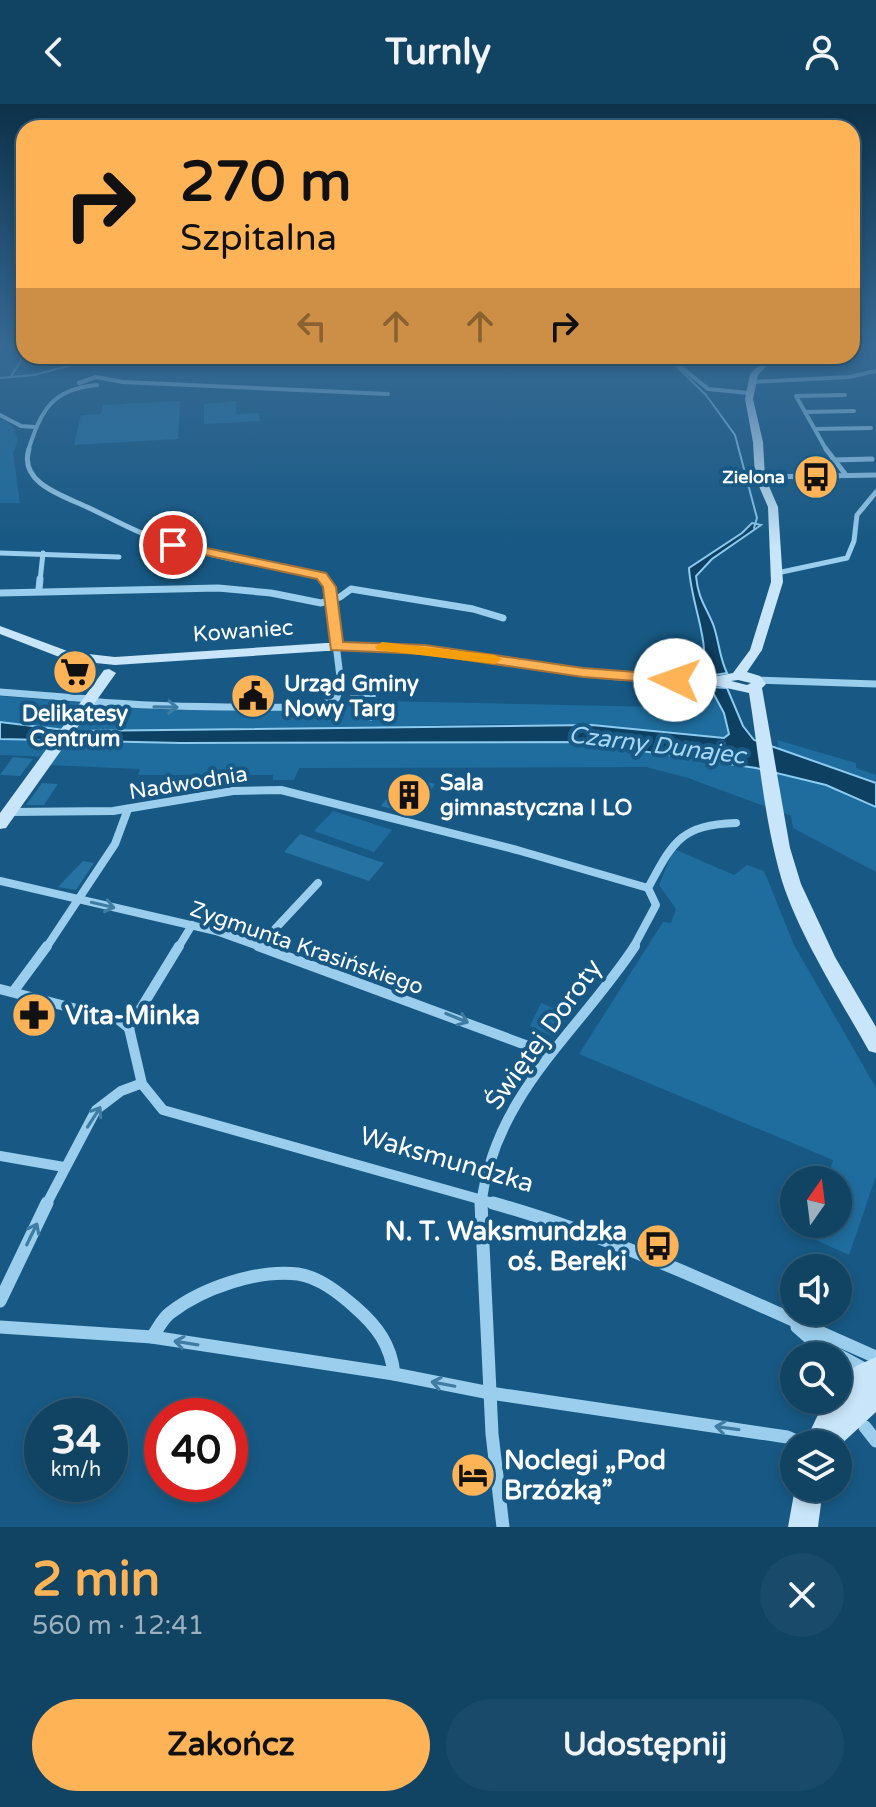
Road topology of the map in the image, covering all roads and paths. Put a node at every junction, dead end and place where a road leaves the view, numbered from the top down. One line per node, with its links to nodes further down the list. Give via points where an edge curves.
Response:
1 (43, 413): 5 (street)
2 (753, 413): 12 (street)
3 (806, 413): 7 (street)
4 (0, 415): 5 (street)
5 (35, 427): 20 (street, via 27,462 33,477 53,493 173,545 318,574 327,582)
6 (871, 428): 7 (street)
7 (815, 429): 9 (street)
8 (872, 459): 9 (street)
9 (832, 460): 10 (street)
10 (846, 475): 11 (street); 12 (street)
11 (876, 475)
12 (760, 477): 17 (street, via 773,507)
13 (876, 492): 17 (street, via 857,515 847,558)
14 (0, 553): 15 (street)
15 (43, 553): 16 (street); 18 (street)
16 (119, 557)
17 (777, 573): 25 (street, via 775,595 749,659)
18 (39, 589): 19 (street); 20 (street, via 163,587 273,593 294,601)
19 (0, 593)
20 (332, 603): 21 (street, via 351,589); 23 (street)
21 (503, 618)
22 (0, 630): 24 (street)
23 (336, 647): 24 (street, Kowaniec, via 159,658); 25 (street, Kowaniec, via 417,649 605,675); 28 (street, one-way to 23, via 157,707 328,703 336,700 341,685)
24 (106, 667): 28 (street)
25 (746, 682): 26 (street); 41 (street, via 764,731 788,872 806,919)
26 (876, 684)
27 (0, 692): 28 (street)
28 (89, 699): 30 (street)
29 (128, 809): 30 (street, Nadwodnia); 34 (street, Nadwodnia, via 233,791 281,790); 35 (street, via 129,819)
30 (4, 818)
31 (736, 823): 34 (street, Świętej Doroty, via 703,824 676,837)
32 (0, 881): 35 (street, Zygmunta Krasińskiego)
33 (318, 883): 37 (street)
34 (648, 888): 42 (street, Świętej Doroty, via 656,905 650,922)
35 (79, 899): 36 (street, Zygmunta Krasińskiego, one-way to 36); 39 (street)
36 (192, 925): 37 (street, Zygmunta Krasińskiego); 40 (street)
37 (260, 945): 42 (street, Zygmunta Krasińskiego, one-way to 42)
38 (0, 989): 39 (street)
39 (13, 992): 40 (street, via 119,1020)
40 (129, 1028): 43 (street)
41 (876, 1045)
42 (550, 1054): 46 (street, Świętej Doroty, via 498,1135)
43 (140, 1084): 45 (street, one-way to 43, via 96,1110); 46 (street, Waksmundzka, via 151,1103 175,1115)
44 (0, 1156): 45 (street)
45 (64, 1167): 47 (street, one-way to 45)
46 (482, 1198): 51 (street, Waksmundzka, via 640,1254 793,1323 814,1342); 52 (street, Świętej Doroty)
47 (0, 1301)
48 (0, 1327): 49 (street)
49 (152, 1337): 50 (street, one-way to 49); 50 (street, via 169,1314 224,1287 266,1274 299,1274 321,1282 379,1327 393,1353)
50 (394, 1374): 52 (street, one-way to 50)
51 (875, 1374): 54 (street)
52 (490, 1393): 55 (street, one-way to 52); 58 (street, Świętej Doroty)
53 (865, 1427): 56 (street)
54 (830, 1430)
55 (780, 1436)
56 (876, 1441)
57 (807, 1502): 59 (street)
58 (503, 1527)
59 (803, 1527)

